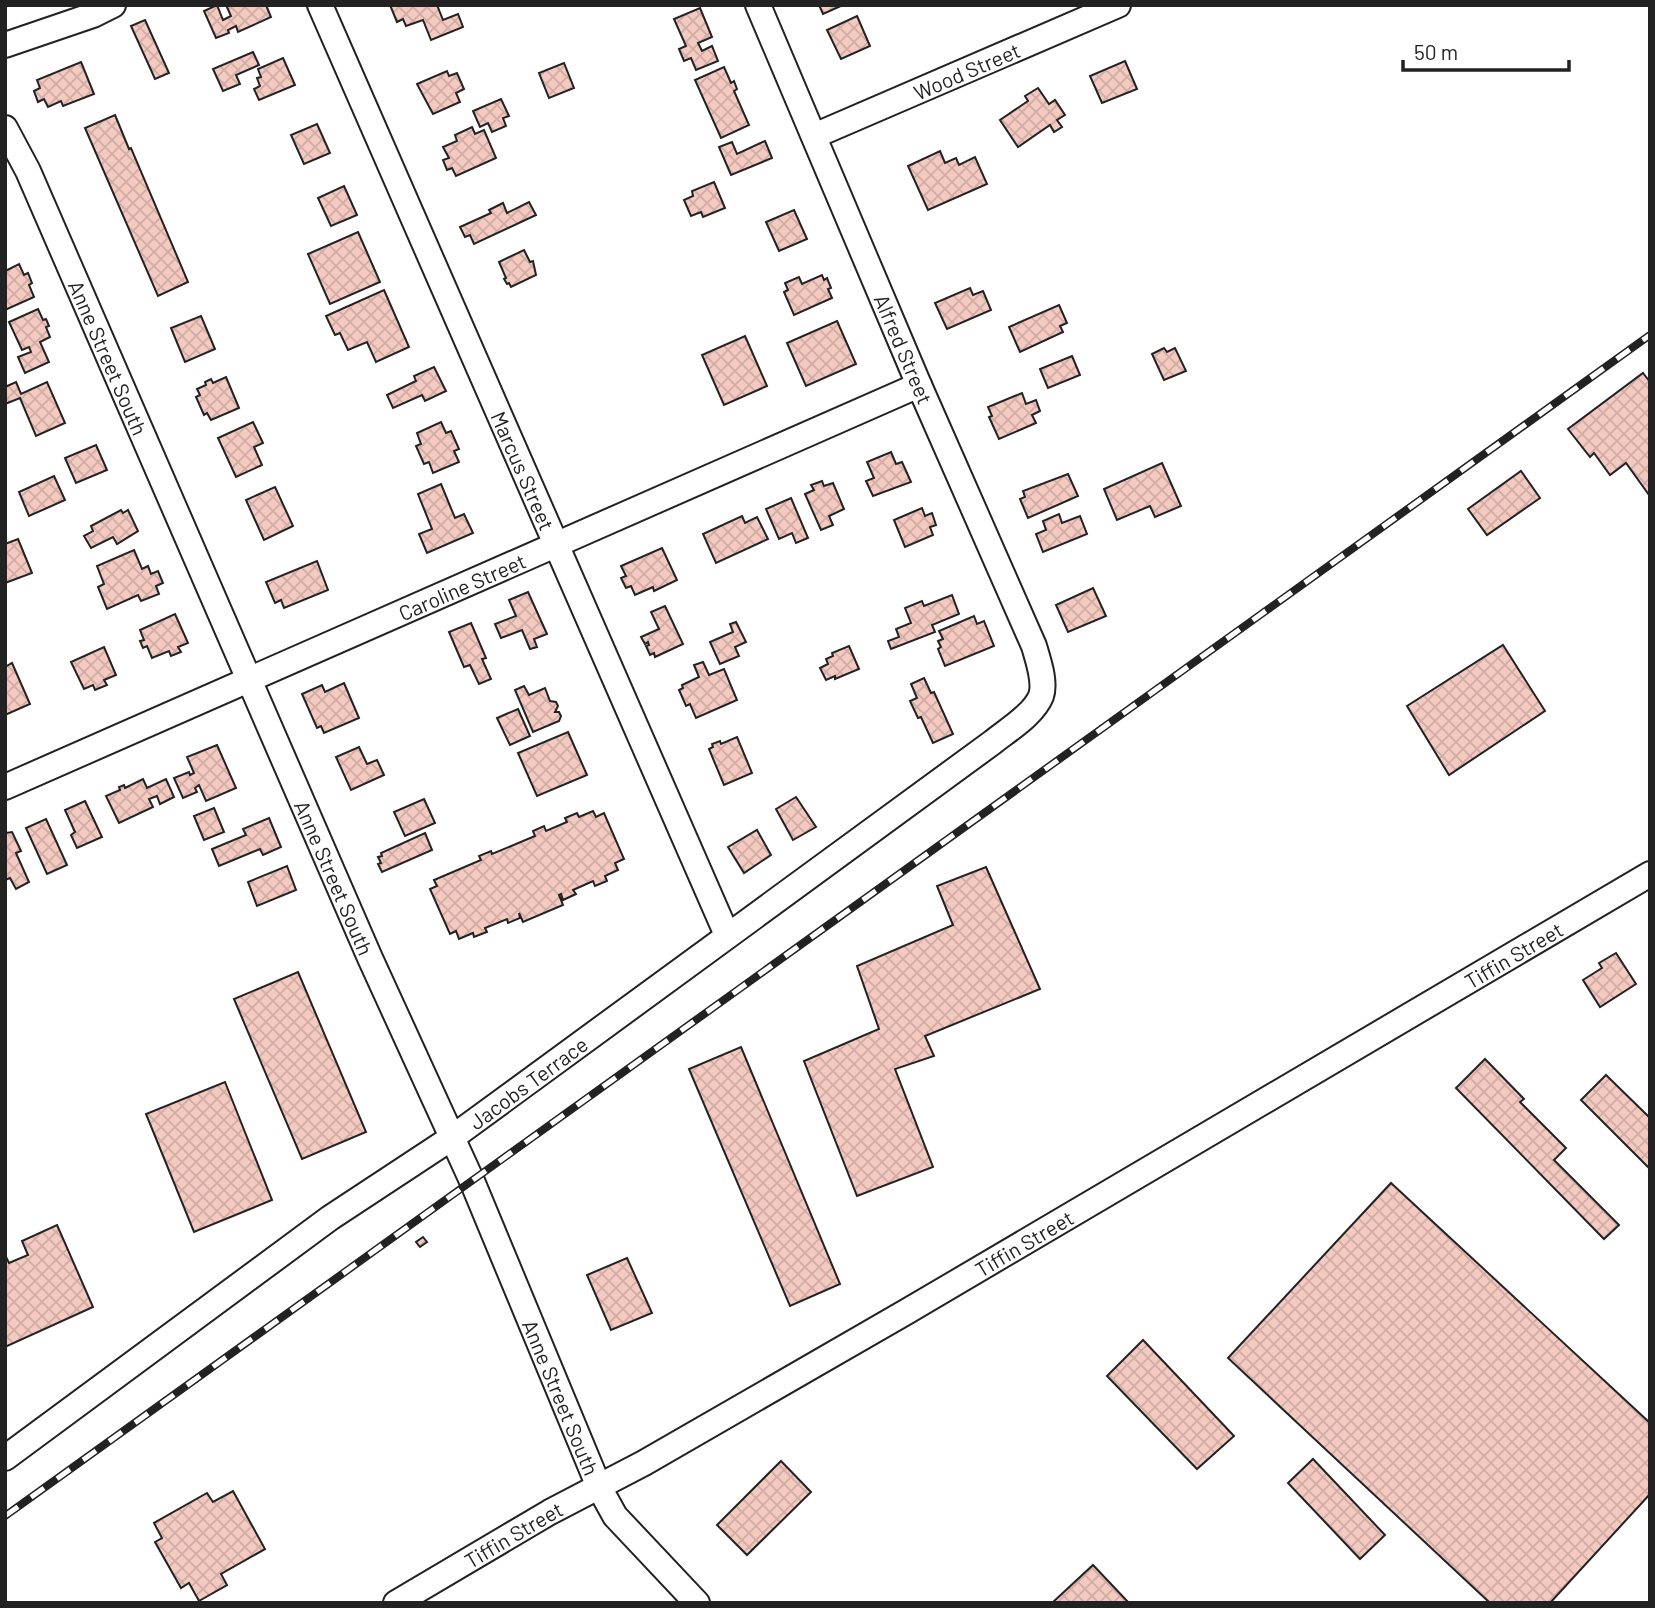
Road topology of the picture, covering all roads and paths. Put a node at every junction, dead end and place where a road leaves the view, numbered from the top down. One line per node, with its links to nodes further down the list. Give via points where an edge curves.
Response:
1 (113, 5): 5 (street)
2 (320, 5): 9 (street, Marcus Street)
3 (758, 5): 7 (street, Alfred Street)
4 (1118, 5): 7 (street, Wood Street)
5 (5, 45)
6 (5, 128): 10 (street, Anne Street South, via 28,171)
7 (814, 136): 8 (street, Alfred Street)
8 (919, 384): 9 (street, Caroline Street); 11 (street, Alfred Street, via 1034,646)
9 (556, 543): 10 (street, Caroline Street); 14 (street, Marcus Street)
10 (248, 680): 12 (street, Caroline Street); 15 (street, Anne Street South)
11 (1041, 695): 14 (street, Jacobs Terrace, via 1004,734)
12 (5, 787)
13 (1650, 874): 17 (street, Tiffin Street, via 906,1312)
14 (727, 935): 15 (street, Jacobs Terrace)
15 (453, 1137): 16 (street, Jacobs Terrace, via 330,1218); 17 (street, Anne Street South)
16 (5, 1458)
17 (599, 1487): 18 (street, Tiffin Street); 19 (street, Anne Street South, via 615,1516)
18 (396, 1603)
19 (697, 1603)

